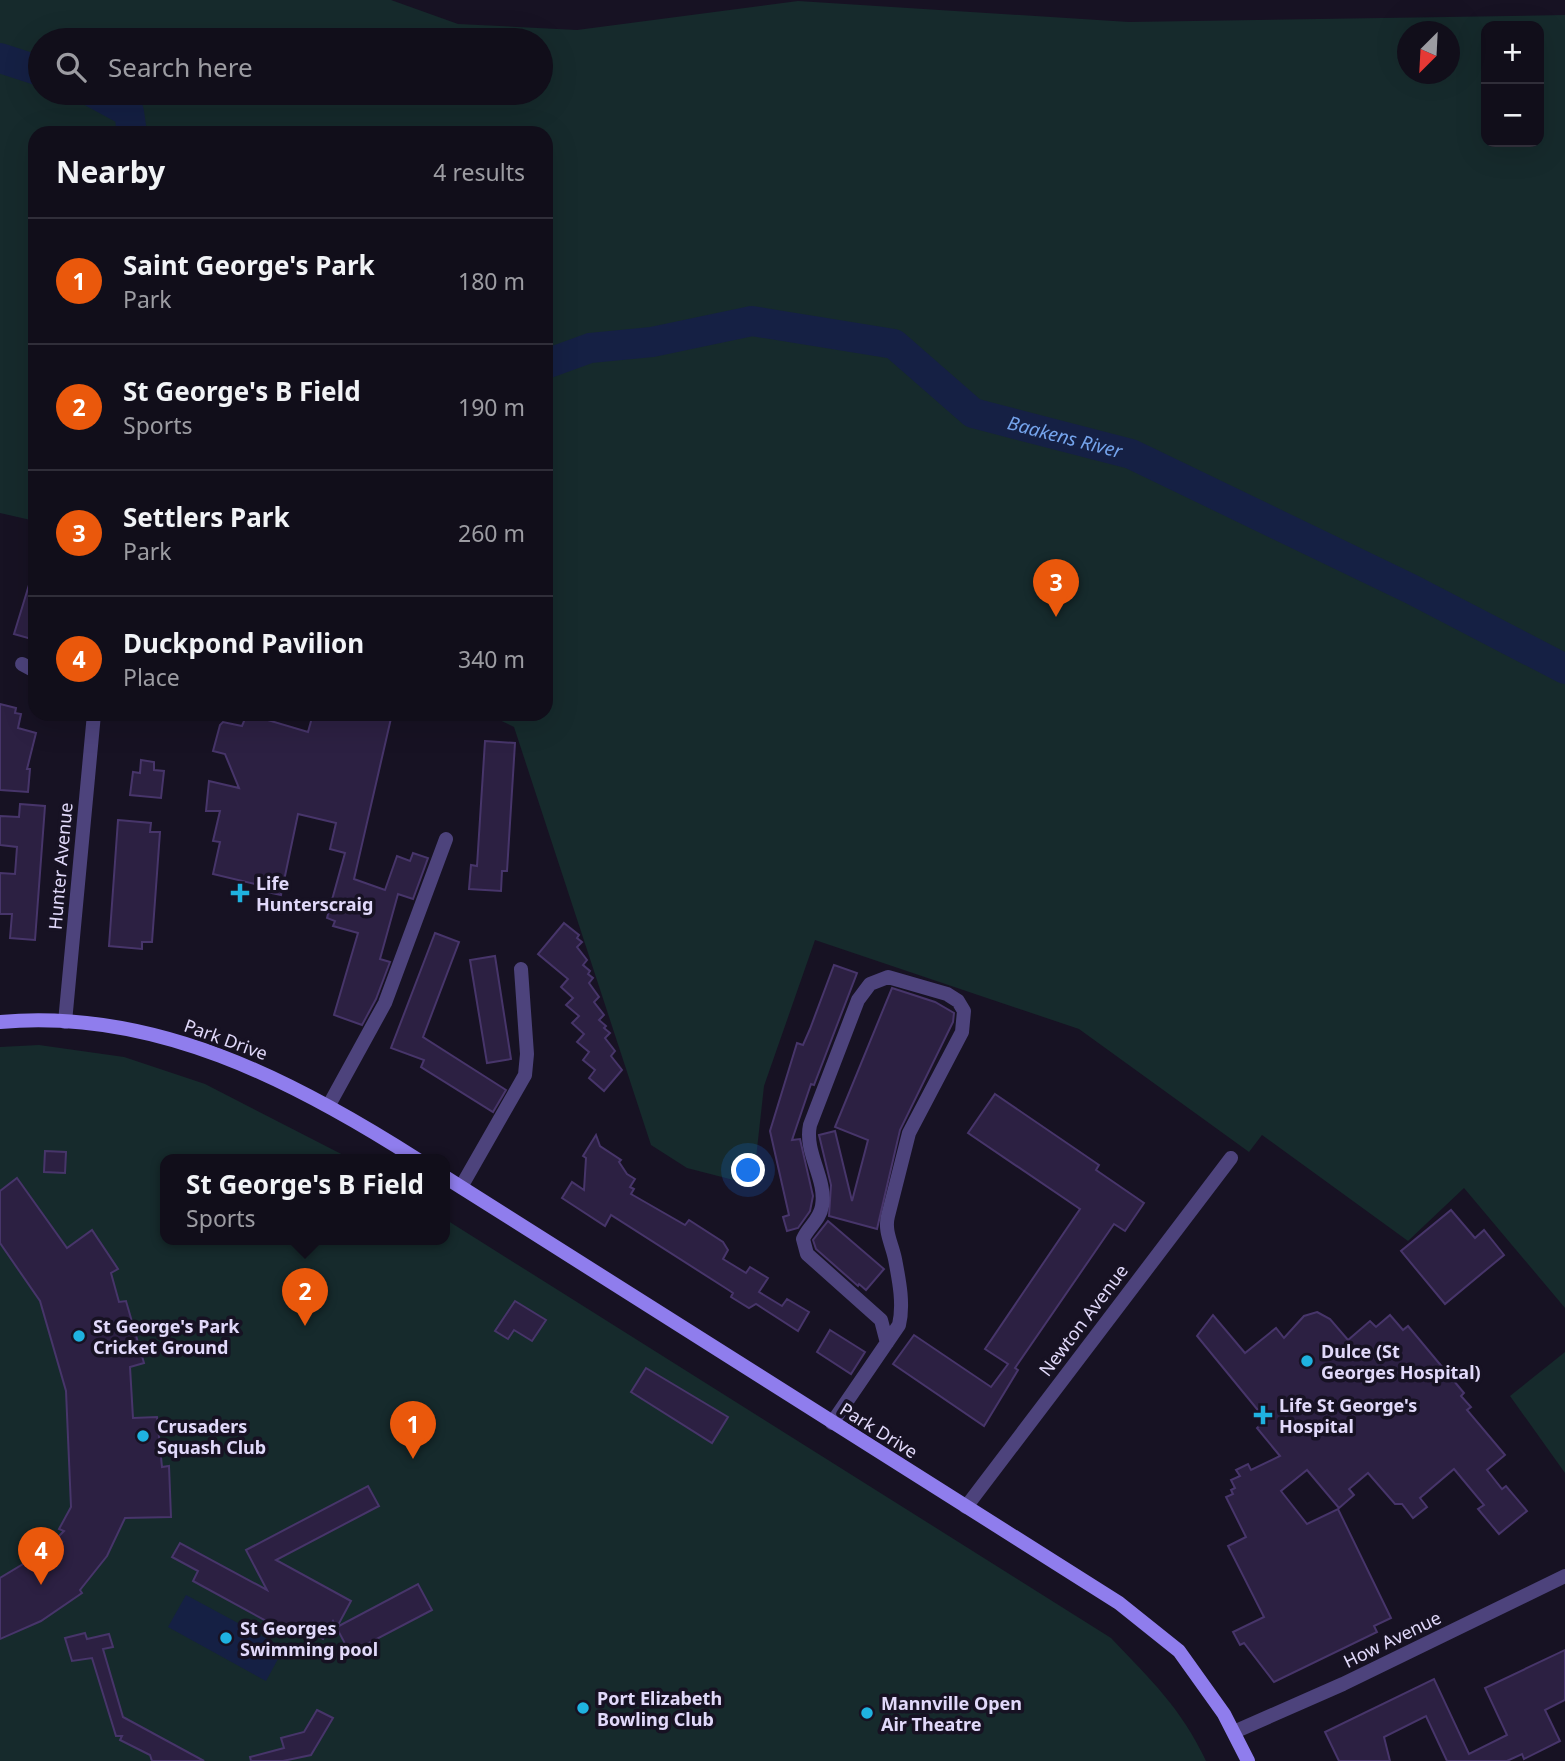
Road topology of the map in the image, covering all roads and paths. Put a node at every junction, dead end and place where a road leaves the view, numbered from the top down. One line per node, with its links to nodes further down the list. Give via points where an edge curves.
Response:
1 (93, 721): 4 (street, Hunter Avenue)
2 (446, 839): 6 (street, via 385,1003)
3 (521, 969): 10 (street, via 525,1075)
4 (65, 1021): 5 (street, Park Drive); 6 (street, Park Drive, via 176,1041 237,1061)
5 (0, 1022)
6 (329, 1105): 7 (street, Park Drive)
7 (408, 1154)
8 (1231, 1158): 13 (street, Newton Avenue)
9 (450, 1180): 10 (street, Park Drive)
10 (461, 1187): 12 (street, Park Drive)
11 (887, 1342): 11 (street, via 881,1320 807,1254 803,1239 823,1203 810,1125 858,1000 870,984 888,977 953,997 962,1006 965,1021 909,1133 899,1168 886,1223 902,1312 896,1332); 12 (street)
12 (831, 1423): 13 (street, Park Drive)
13 (966, 1507): 15 (street, Park Drive, via 1161,1635 1189,1664)
14 (1565, 1576): 15 (street, How Avenue)
15 (1234, 1732): 16 (street, Park Drive)
16 (1248, 1761)

